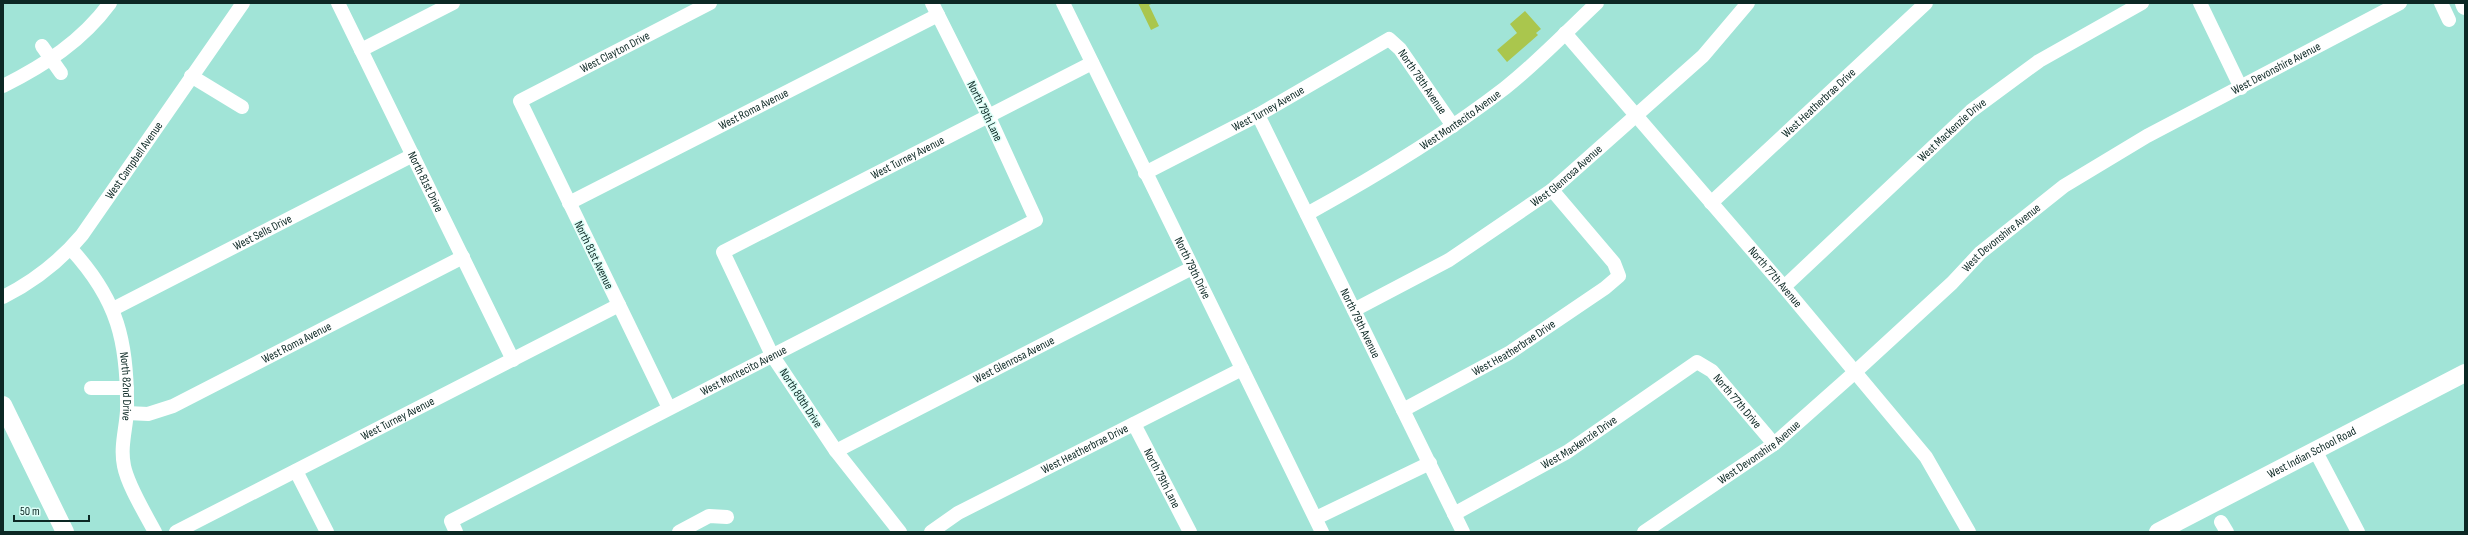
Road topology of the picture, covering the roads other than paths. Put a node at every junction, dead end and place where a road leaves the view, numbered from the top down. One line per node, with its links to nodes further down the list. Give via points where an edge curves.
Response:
1 (110, 3): 22 (street, via 78,39)
2 (243, 3): 25 (street, West Campbell Avenue)
3 (338, 3): 21 (street, North 81st Drive)
4 (453, 3): 21 (street)
5 (710, 3): 28 (street, West Clayton Drive)
6 (1063, 3): 23 (street, North 79th Drive)
7 (1597, 3): 18 (street, West Montecito Avenue)
8 (1748, 3): 32 (street, West Glenrosa Avenue, via 1703,56)
9 (1926, 3): 38 (street, West Heatherbrae Drive)
10 (2142, 3): 45 (street, West Mackenzie Drive, via 2039,61 1971,111)
11 (2200, 3): 27 (street)
12 (2400, 3): 27 (street, West Devonshire Avenue)
13 (2441, 3): 17 (street)
14 (2464, 3): 15 (main road)
15 (2465, 6)
16 (935, 9): 30 (street, North 79th Lane); 37 (street, West Roma Avenue)
17 (2449, 20)
18 (1565, 33): 32 (street, North 77th Avenue); 33 (street, West Montecito Avenue, via 1506,87)
19 (1389, 39): 31 (street, West Turney Avenue); 33 (street, North 78th Avenue, via 1400,49)
20 (42, 46): 22 (street)
21 (361, 50): 34 (street, North 81st Drive)
22 (52, 60): 24 (street); 26 (street)
23 (1092, 63): 30 (street, West Turney Avenue); 35 (street, North 79th Drive)
24 (61, 73)
25 (191, 76): 29 (street); 41 (street, West Campbell Avenue, via 93,221)
26 (3, 86)
27 (2241, 88): 54 (street, West Devonshire Avenue, via 2147,136 2064,186 1980,253 1952,283)
28 (520, 101): 37 (street, North 81st Avenue)
29 (242, 107)
30 (988, 115): 40 (street, North 79th Lane); 42 (street, West Turney Avenue)
31 (1258, 115): 35 (street, West Turney Avenue); 39 (street, North 79th Avenue)
32 (1636, 117): 36 (street, West Glenrosa Avenue); 38 (street, North 77th Avenue)
33 (1453, 126): 39 (street, West Montecito Avenue, via 1377,175)
34 (413, 155): 43 (street, North 81st Drive); 48 (street, West Sells Drive)
35 (1145, 173): 44 (street, North 79th Drive)
36 (1552, 190): 49 (street, West Glenrosa Avenue, via 1449,260); 60 (street, West Heatherbrae Drive, via 1614,263 1619,276 1509,353)
37 (569, 203): 47 (street, North 81st Avenue)
38 (1710, 203): 45 (street, North 77th Avenue)
39 (1307, 214): 49 (street, North 79th Avenue)
40 (1036, 220): 50 (street, West Montecito Avenue)
41 (71, 249): 46 (street, West Campbell Avenue, via 39,275); 48 (street, North 82nd Drive, via 95,279)
42 (723, 252): 50 (street, North 80th Drive)
43 (463, 257): 51 (street, North 81st Drive); 61 (street, West Roma Avenue, via 173,406 148,414)
44 (1192, 268): 53 (street, North 79th Drive); 65 (street, West Glenrosa Avenue)
45 (1784, 287): 54 (street, North 77th Avenue)
46 (3, 297)
47 (619, 305): 51 (street, West Turney Avenue); 59 (street, North 81st Avenue)
48 (113, 309): 57 (street, North 82nd Drive, via 125,352)
49 (1354, 310): 60 (street, North 79th Avenue)
50 (772, 355): 59 (street, West Montecito Avenue); 65 (street, North 80th Drive)
51 (513, 360): 67 (street, West Turney Avenue)
52 (1697, 362): 63 (street, North 77th Drive, via 1712,370); 68 (street, West Mackenzie Drive, via 1567,452)
53 (1242, 369): 62 (street, West Heatherbrae Drive); 70 (street, North 79th Drive)
54 (1854, 373): 63 (street, West Devonshire Avenue); 83 (street, North 77th Avenue, via 1926,457)
55 (2465, 373): 64 (main road, West Indian School Road)
56 (91, 388): 57 (street)
57 (127, 388): 61 (street, North 82nd Drive)
58 (3, 405): 73 (main road)
59 (669, 408): 71 (street, West Montecito Avenue)
60 (1403, 410): 66 (street, North 79th Avenue)
61 (127, 413): 74 (street, North 82nd Drive, via 124,466)
62 (1134, 424): 72 (street, North 79th Lane); 79 (street, West Heatherbrae Drive, via 958,513)
63 (1774, 444): 82 (street, West Devonshire Avenue)
64 (2316, 450): 84 (main road, West Indian School Road); 85 (street)
65 (836, 451): 78 (street, North 80th Drive)
66 (1430, 462): 68 (street, North 79th Avenue); 70 (street)
67 (296, 470): 75 (street, West Turney Avenue); 76 (street)
68 (1454, 514): 81 (street, North 79th Avenue)
69 (727, 517): 77 (street, via 710,516)
70 (1316, 518): 80 (street, North 79th Drive)
71 (453, 526)
72 (1186, 531)
73 (65, 532)
74 (155, 532)
75 (176, 532)
76 (327, 532)
77 (679, 532)
78 (900, 532)
79 (931, 532)
80 (1322, 532)
81 (1463, 532)
82 (1644, 532)
83 (1968, 532)
84 (2158, 532)
85 (2358, 532)

